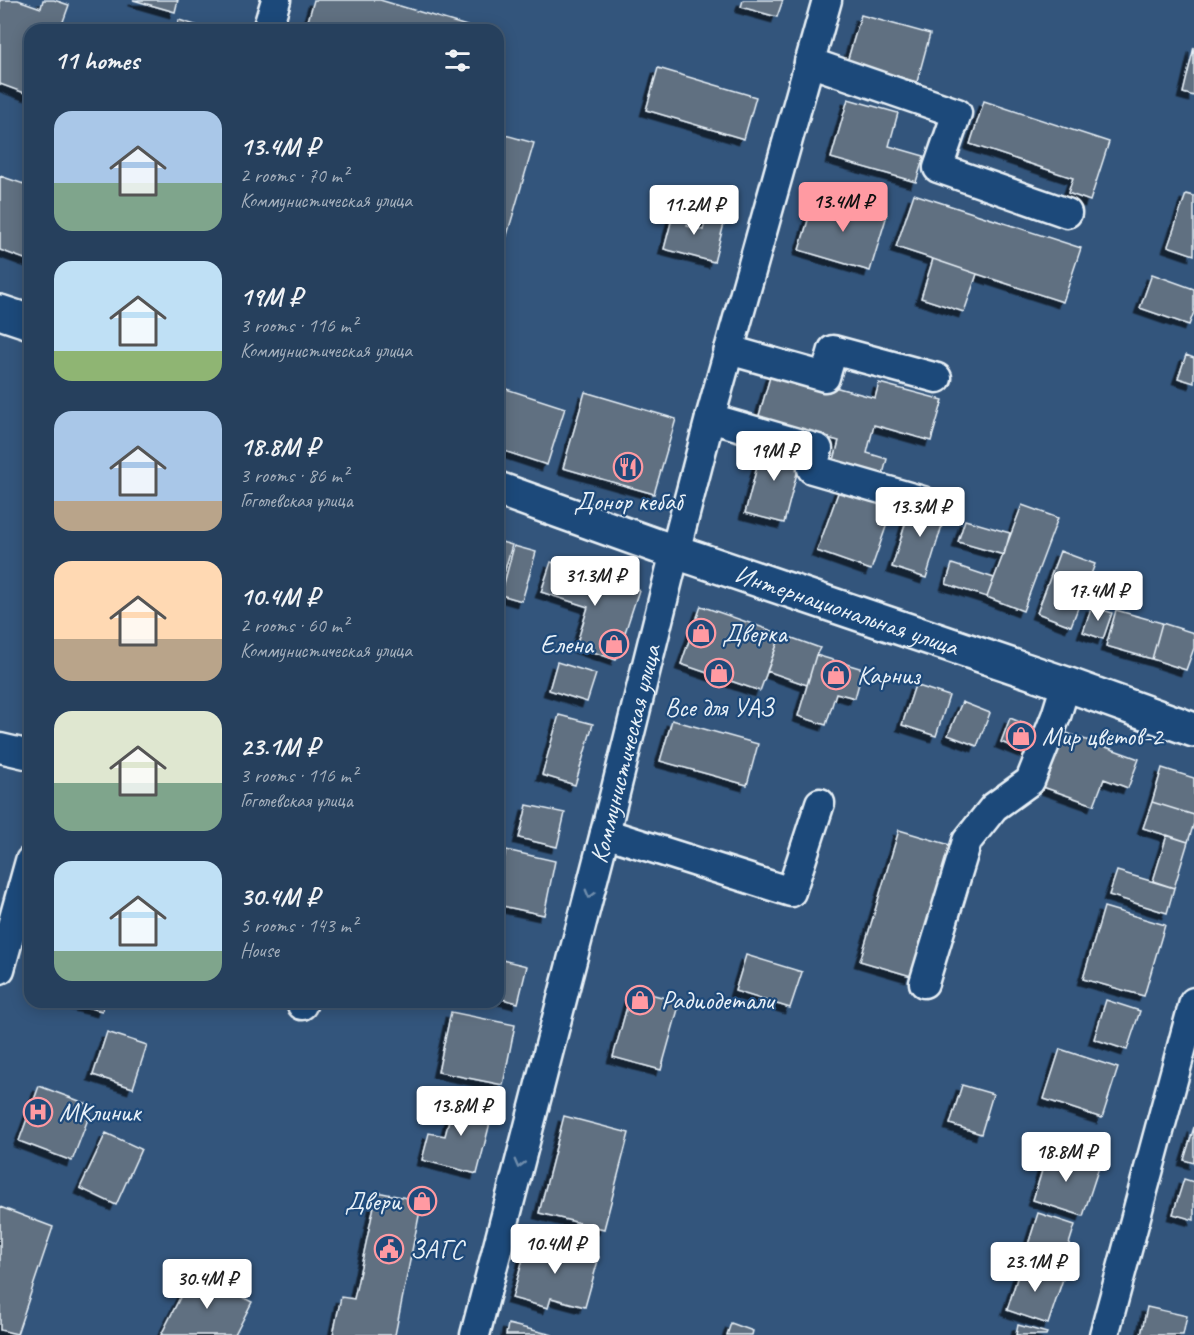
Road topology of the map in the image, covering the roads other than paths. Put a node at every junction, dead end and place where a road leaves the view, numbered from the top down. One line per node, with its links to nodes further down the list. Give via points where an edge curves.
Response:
1 (276, 0): 3 (street)
2 (827, 0): 4 (street, Коммунистическая улица)
3 (269, 24)
4 (809, 62): 5 (street, via 957,113 938,168); 8 (street, Коммунистическая улица)
5 (1067, 213)
6 (0, 312): 7 (main road)
7 (24, 320)
8 (729, 350): 9 (street, via 825,377 833,350); 10 (street, Коммунистическая улица)
9 (937, 378)
10 (710, 418): 12 (street, via 818,449 812,469); 13 (street, Коммунистическая улица)
11 (504, 491): 13 (main road, Интернациональная улица)
12 (923, 501)
13 (675, 552): 14 (main road, Интернациональная улица); 19 (street, Коммунистическая улица)
14 (1066, 684): 15 (main road, Интернациональная улица); 23 (street, via 1030,781 994,807 967,841)
15 (1194, 730)
16 (0, 748): 17 (street)
17 (24, 754)
18 (820, 802): 19 (street, via 791,892)
19 (606, 833): 25 (street, Коммунистическая улица, one-way to 25)
20 (24, 877): 21 (street)
21 (5, 927): 22 (street)
22 (0, 969)
23 (924, 982)
24 (1194, 1002): 26 (street)
25 (475, 1335)
26 (1104, 1335)

